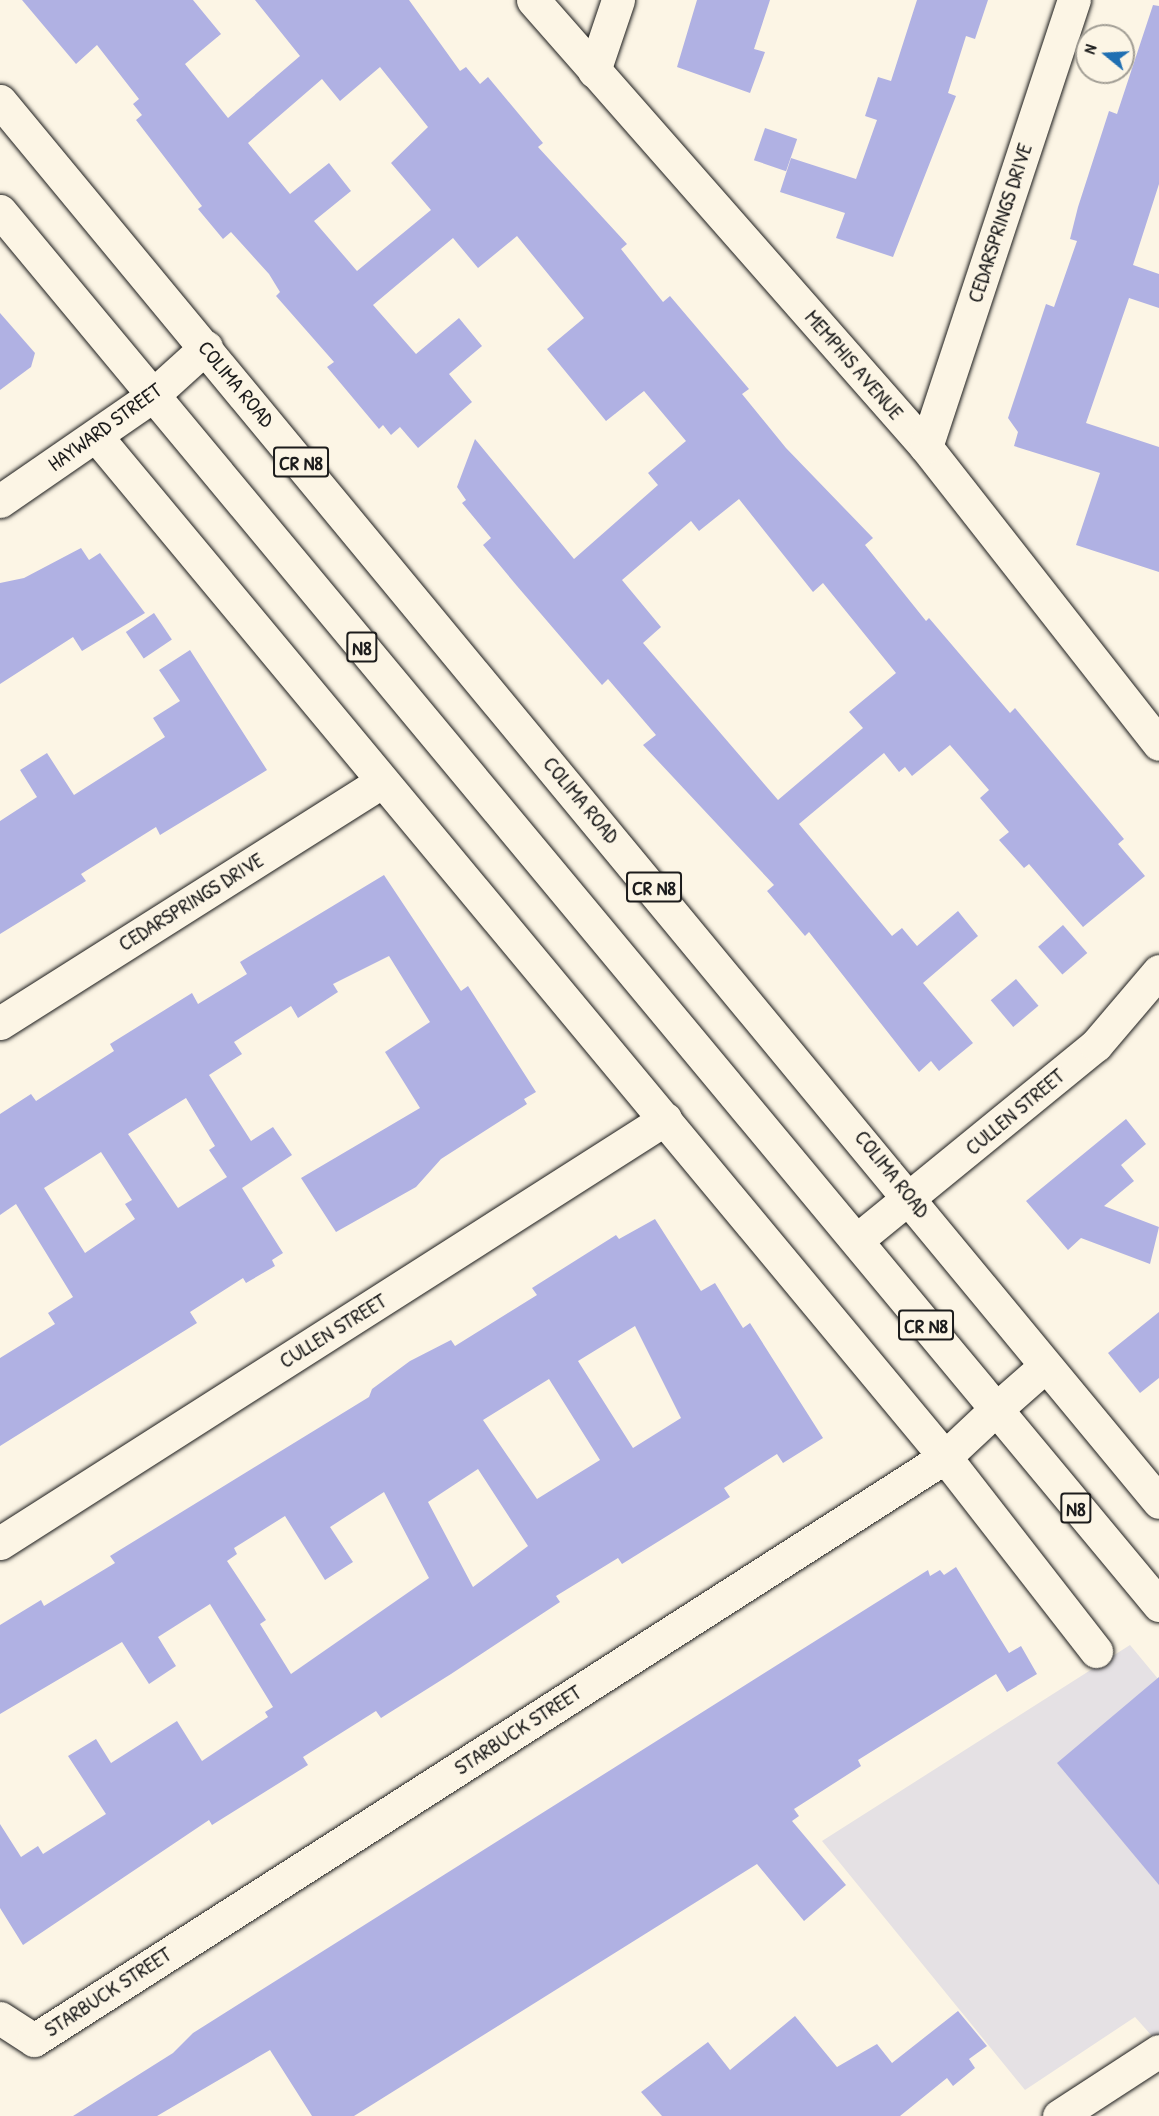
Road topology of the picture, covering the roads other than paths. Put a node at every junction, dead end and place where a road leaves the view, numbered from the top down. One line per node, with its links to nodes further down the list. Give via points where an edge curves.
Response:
1 (533, 0): 4 (street, MEMPHIS AVENUE)
2 (618, 0): 4 (street)
3 (1074, 0): 10 (street, CEDARSPRINGS DRIVE)
4 (594, 71): 10 (street, MEMPHIS AVENUE)
5 (0, 101): 7 (street, COLIMA ROAD / CR N8)
6 (0, 211): 8 (street)
7 (206, 348): 8 (street, HAYWARD STREET); 18 (street, COLIMA ROAD / CR N8)
8 (152, 396): 9 (street, HAYWARD STREET); 14 (street, N8)
9 (96, 436): 11 (street, HAYWARD STREET); 13 (street)
10 (926, 447): 12 (street, MEMPHIS AVENUE)
11 (0, 501)
12 (1159, 744)
13 (381, 782): 16 (street, CEDARSPRINGS DRIVE); 17 (street)
14 (573, 898): 19 (street, CR N8)
15 (1159, 971): 18 (street, CULLEN STREET, via 1096,1045)
16 (0, 1023)
17 (665, 1119): 22 (street); 24 (street, CULLEN STREET)
18 (912, 1198): 19 (street, CULLEN STREET); 20 (street, COLIMA ROAD / CR N8)
19 (858, 1239): 21 (street, CR N8)
20 (1045, 1366): 21 (street, STARBUCK STREET); 23 (street, COLIMA ROAD / CR N8)
21 (994, 1410): 22 (street, STARBUCK STREET); 25 (street, N8)
22 (945, 1457): 26 (street); 27 (street, STARBUCK STREET, via 34,2040)
23 (1159, 1502)
24 (0, 1543)
25 (1159, 1605)
26 (1096, 1651)
27 (0, 2018)
28 (1159, 2051): 29 (street)
29 (1059, 2116)

